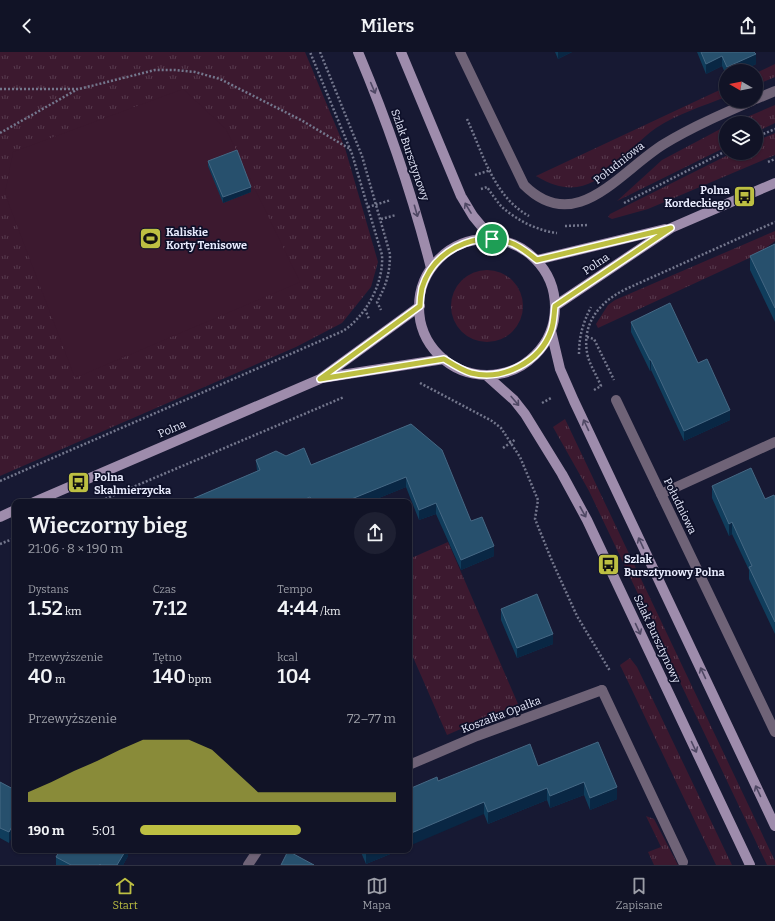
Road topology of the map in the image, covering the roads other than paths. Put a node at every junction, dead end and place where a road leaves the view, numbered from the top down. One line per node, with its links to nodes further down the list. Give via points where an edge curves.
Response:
1 (358, 52): 11 (main road, Szlak Bursztynowy, one-way to 11, via 395,145 416,209)
2 (400, 52): 9 (main road, one-way to 2, via 461,196)
3 (460, 52): 6 (street, Południowa, via 524,185 534,195 548,202 581,202 598,195 662,145)
4 (775, 91): 5 (street)
5 (763, 96)
6 (736, 108)
7 (775, 183): 8 (main road, Polna)
8 (671, 228): 10 (main road, Polna); 13 (main road, Polna)
9 (492, 239): 10 (main road, via 509,242 524,249); 11 (main road, via 458,245 443,255)
10 (537, 260): 13 (main road, via 553,289)
11 (431, 268): 12 (main road, via 422,288)
12 (420, 306): 15 (main road, via 422,328 431,345); 17 (main road, Polna)
13 (555, 306): 14 (main road)
14 (551, 331): 16 (main road, via 541,349 526,363 507,372); 26 (main road, one-way to 14, via 574,401 560,369)
15 (444, 359): 16 (main road, via 471,373); 17 (main road, Polna)
16 (486, 375): 30 (main road, Szlak Bursztynowy, one-way to 30, via 502,388 525,414 587,520)
17 (320, 379): 21 (main road, Polna)
18 (616, 400): 20 (street, Południowa)
19 (775, 442): 20 (street)
20 (662, 494): 24 (street, Południowa)
21 (41, 499)
22 (12, 511): 23 (main road)
23 (0, 517)
24 (775, 732)
25 (412, 764): 28 (street, Koszałka Opałka, via 477,736 602,690)
26 (775, 826)
27 (256, 853): 29 (street)
28 (683, 862)
29 (248, 865)
30 (750, 865)

